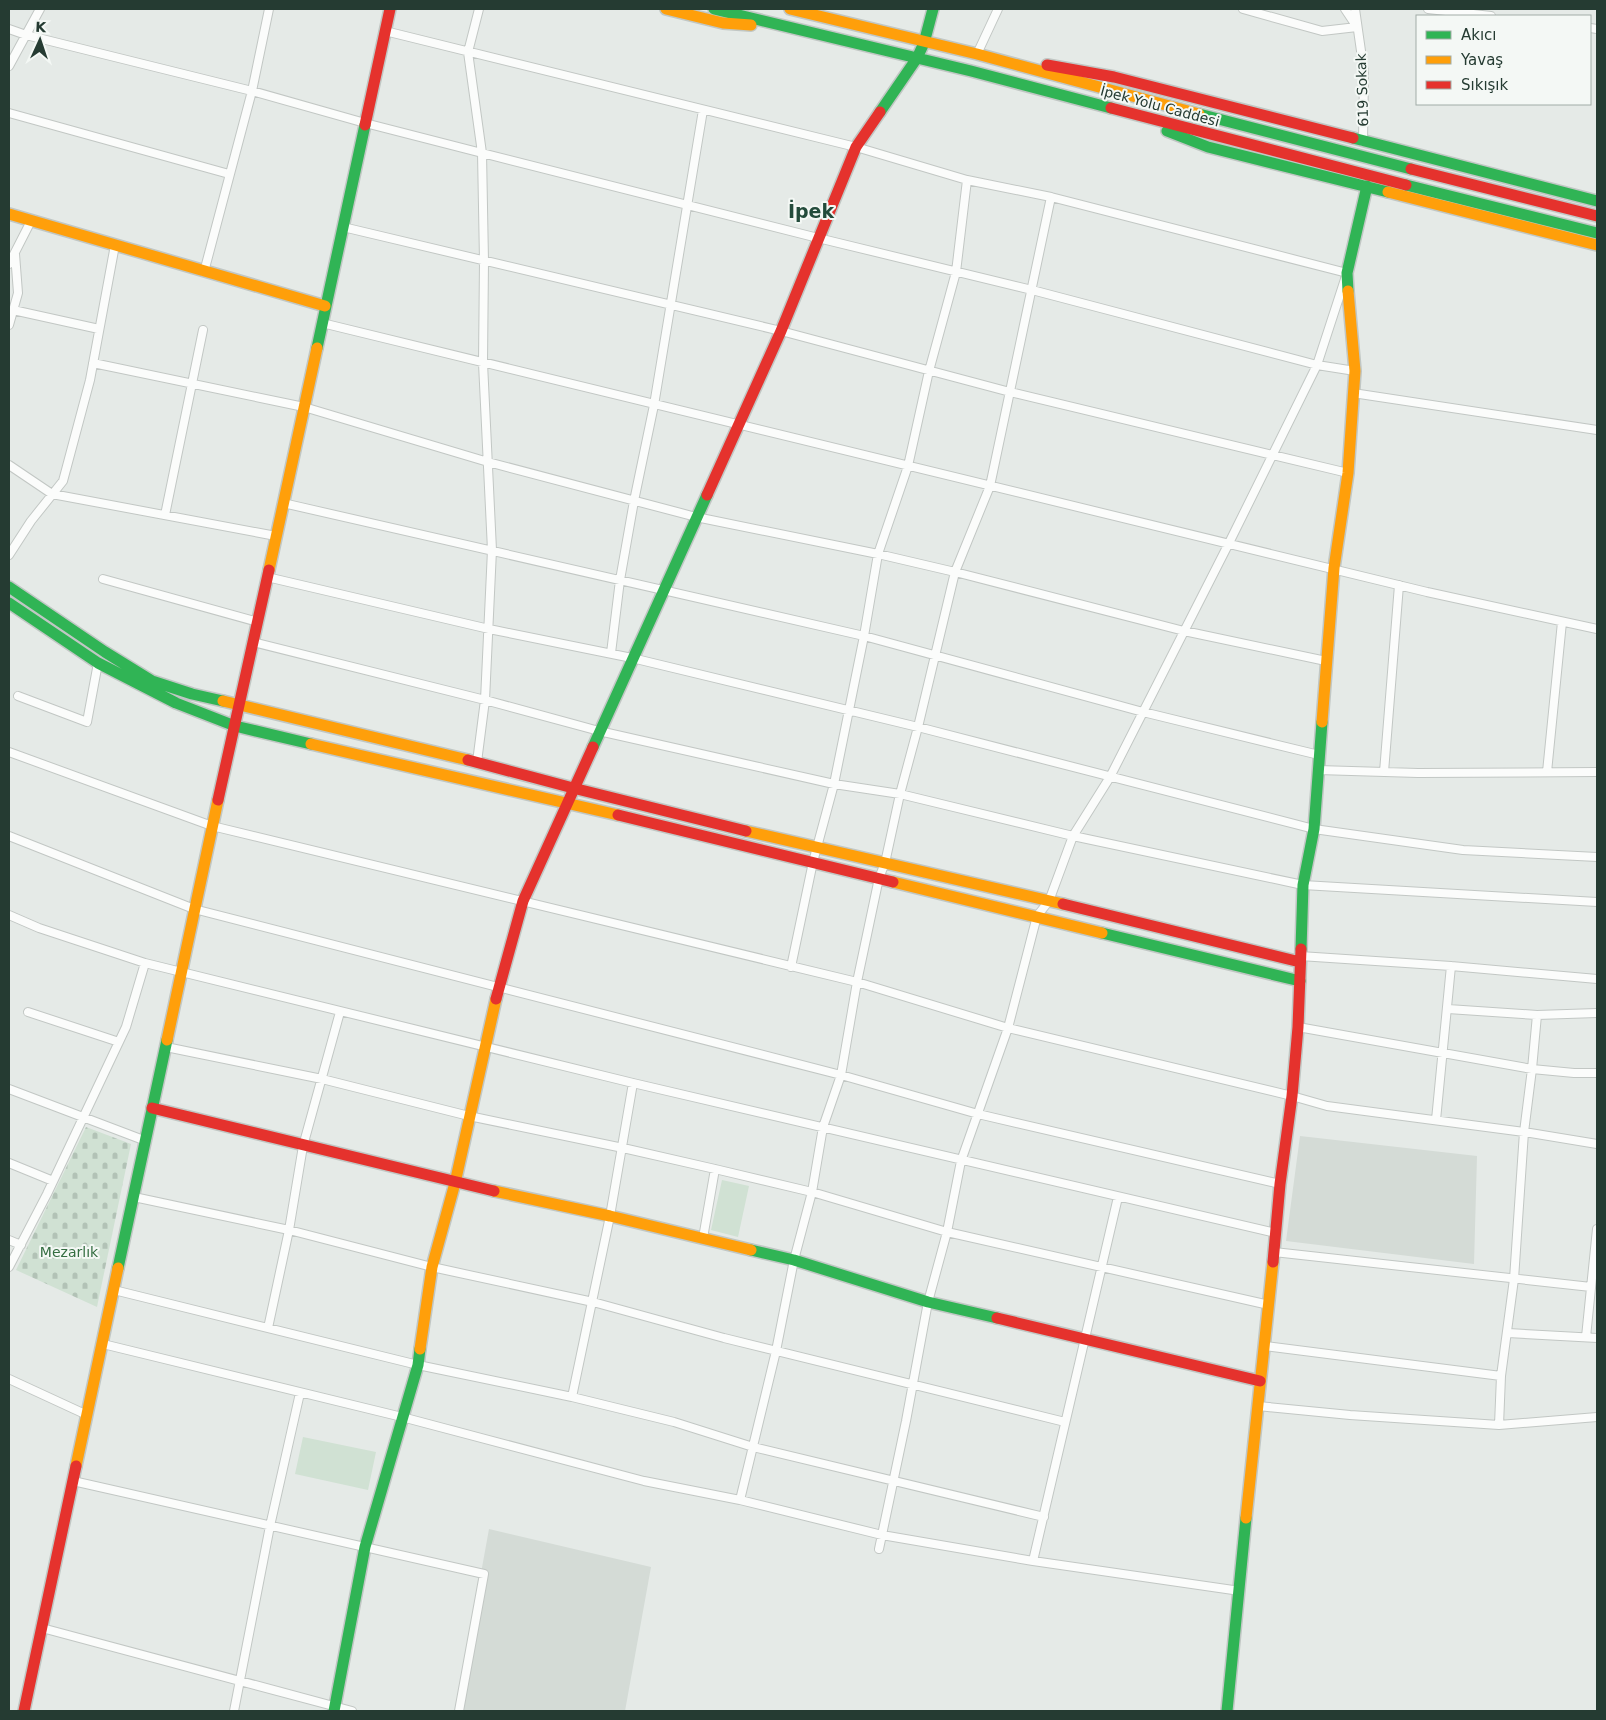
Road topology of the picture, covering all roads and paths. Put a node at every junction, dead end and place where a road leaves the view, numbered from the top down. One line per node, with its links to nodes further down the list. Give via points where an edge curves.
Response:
1 (40, 9): 19 (street)
2 (269, 9): 25 (street)
3 (390, 9): 18 (main road)
4 (478, 9): 21 (street)
5 (666, 9): 15 (main road, via 723,23)
6 (714, 9): 15 (main road, İpek Yolu Caddesi)
7 (790, 9): 20 (main road, İpek Yolu Caddesi)
8 (933, 9): 20 (main road)
9 (998, 9): 22 (street)
10 (1243, 9): 16 (street, via 1322,31)
11 (1345, 9): 16 (street)
12 (1356, 9): 16 (street, 619 Sokak)
13 (1428, 9): 14 (street)
14 (1482, 15)
15 (795, 28): 23 (main road, İpek Yolu Caddesi)
16 (1357, 28): 30 (street, 619 Sokak, via 1364,72)
17 (9, 29): 19 (street)
18 (385, 31): 21 (street); 29 (main road)
19 (26, 35): 24 (street); 25 (street)
20 (924, 42): 22 (main road, İpek Yolu Caddesi); 23 (main road)
21 (468, 52): 27 (street); 32 (street)
22 (977, 54): 30 (main road, via 1114,77); 40 (main road, İpek Yolu Caddesi, via 1227,122)
23 (917, 58): 26 (main road, İpek Yolu Caddesi); 31 (main road)
24 (9, 66)
25 (252, 91): 29 (street); 33 (street)
26 (1110, 108): 35 (main road, via 1208,147); 43 (main road, İpek Yolu Caddesi)
27 (703, 110): 31 (street); 38 (street)
28 (9, 114): 33 (street)
29 (365, 124): 32 (street); 42 (main road)
30 (1363, 142): 37 (main road)
31 (856, 147): 34 (street); 44 (main road)
32 (482, 154): 38 (street); 48 (street)
33 (229, 174): 50 (street)
34 (967, 180): 36 (street); 51 (street)
35 (1367, 186): 46 (main road); 52 (main road)
36 (1052, 197): 52 (street); 53 (street)
37 (1597, 202)
38 (686, 205): 44 (street); 54 (street)
39 (9, 214): 41 (main road)
40 (1597, 216)
41 (32, 221): 45 (main road); 47 (street)
42 (343, 227): 48 (street); 55 (main road)
43 (1597, 233)
44 (818, 238): 51 (street); 61 (main road)
45 (115, 245): 50 (main road); 59 (street)
46 (1597, 245)
47 (15, 254): 49 (street); 56 (street, via 18,293)
48 (484, 261): 54 (street); 63 (street)
49 (9, 264)
50 (204, 272): 55 (main road)
51 (956, 272): 53 (street); 65 (street)
52 (1347, 273): 64 (street); 66 (main road)
53 (1032, 290): 64 (street); 68 (street)
54 (670, 305): 61 (street); 70 (street)
55 (326, 306): 57 (main road)
56 (13, 310): 58 (street); 59 (street)
57 (322, 323): 63 (street); 71 (main road)
58 (9, 325)
59 (99, 329): 62 (street)
60 (203, 330): 67 (street)
61 (781, 331): 65 (street); 72 (main road)
62 (93, 363): 67 (street); 80 (street, via 63,481)
63 (483, 363): 70 (street); 75 (street)
64 (1317, 365): 66 (street); 74 (street)
65 (929, 371): 68 (street); 77 (street)
66 (1355, 371): 69 (main road)
67 (192, 384): 71 (street); 83 (street)
68 (1010, 392): 74 (street); 79 (street)
69 (1353, 393): 73 (street); 78 (main road)
70 (654, 404): 72 (street); 81 (street)
71 (304, 407): 75 (street); 82 (main road)
72 (738, 425): 77 (street); 84 (main road)
73 (1597, 430)
74 (1272, 456): 78 (street); 86 (street)
75 (488, 462): 81 (street); 87 (street)
76 (9, 465): 80 (street)
77 (908, 466): 79 (street); 89 (street)
78 (1348, 473): 90 (main road)
79 (990, 486): 86 (street); 91 (street)
80 (52, 494): 83 (street); 88 (street)
81 (634, 501): 84 (street); 94 (street)
82 (283, 503): 85 (main road); 87 (street)
83 (165, 515): 85 (street)
84 (696, 517): 89 (street); 97 (main road)
85 (276, 536): 92 (main road)
86 (1229, 543): 90 (street); 103 (street)
87 (492, 550): 94 (street); 101 (street)
88 (9, 554)
89 (878, 554): 91 (street); 104 (street)
90 (1334, 568): 95 (street); 109 (main road)
91 (955, 572): 103 (street); 107 (street)
92 (267, 577): 99 (main road); 101 (street)
93 (103, 579): 99 (street)
94 (620, 580): 97 (street); 106 (street)
95 (1399, 585): 100 (street); 123 (street)
96 (9, 587): 113 (main road, via 152,681)
97 (663, 590): 104 (street); 108 (main road)
98 (9, 603): 110 (main road)
99 (258, 622): 105 (main road)
100 (1562, 622): 102 (street); 124 (street)
101 (489, 629): 106 (street); 112 (street)
102 (1597, 629)
103 (1184, 631): 109 (street); 115 (street)
104 (864, 636): 107 (street); 114 (street)
105 (253, 642): 112 (street); 113 (main road)
106 (611, 654): 108 (street)
107 (935, 654): 115 (street); 117 (street)
108 (632, 658): 114 (street); 118 (main road)
109 (1326, 661): 120 (main road)
110 (98, 663): 111 (street, via 87,722); 116 (main road, via 176,703)
111 (18, 696)
112 (485, 700): 118 (street); 121 (street)
113 (240, 706): 116 (main road); 121 (main road)
114 (849, 711): 117 (street); 127 (street)
115 (1143, 712): 120 (street); 126 (street)
116 (235, 726): 130 (main road); 131 (main road)
117 (918, 727): 126 (street); 129 (street)
118 (599, 731): 127 (street); 128 (main road)
119 (9, 752): 131 (street)
120 (1319, 755): 122 (main road)
121 (477, 762): 128 (main road)
122 (1318, 770): 123 (street); 132 (main road)
123 (1384, 772): 124 (street)
124 (1547, 772): 125 (street)
125 (1597, 772)
126 (1110, 777): 132 (street); 134 (street)
127 (834, 784): 129 (street); 135 (street)
128 (574, 788): 130 (main road); 135 (main road)
129 (900, 794): 134 (street); 138 (street)
130 (567, 803): 137 (main road); 141 (main road)
131 (212, 826): 141 (street); 144 (main road)
132 (1314, 829): 136 (street, via 1463,850); 140 (main road)
133 (9, 836): 144 (street)
134 (1073, 836): 140 (street); 142 (street)
135 (816, 848): 137 (street); 138 (main road)
136 (1597, 857)
137 (813, 862): 139 (main road); 150 (street)
138 (886, 864): 139 (street); 142 (main road)
139 (879, 878): 146 (main road); 154 (street)
140 (1303, 885): 143 (street); 147 (main road)
141 (523, 901): 150 (street); 155 (main road)
142 (1049, 901): 146 (street); 147 (main road)
143 (1597, 902)
144 (194, 909): 151 (main road); 155 (street)
145 (9, 915): 148 (street)
146 (1037, 916): 153 (main road); 162 (street)
147 (1300, 959): 149 (street); 153 (main road)
148 (146, 963): 151 (street); 163 (street)
149 (1451, 966): 152 (street); 156 (street)
150 (791, 967): 154 (street)
151 (181, 971): 158 (street); 164 (main road)
152 (1597, 980)
153 (1300, 981): 161 (main road)
154 (857, 982): 162 (street); 169 (street)
155 (498, 988): 165 (main road); 169 (street)
156 (1448, 1009): 160 (street); 166 (street)
157 (28, 1012): 163 (street)
158 (340, 1012): 165 (street); 170 (street)
159 (1597, 1013): 160 (street)
160 (1537, 1014): 167 (street)
161 (1298, 1027): 166 (street); 173 (main road)
162 (1008, 1028): 173 (street); 175 (street)
163 (118, 1042): 177 (street)
164 (166, 1047): 170 (street); 174 (main road)
165 (485, 1047): 171 (street); 176 (main road)
166 (1444, 1052): 167 (street); 178 (street)
167 (1532, 1069): 168 (street); 180 (street)
168 (1597, 1073)
169 (841, 1075): 175 (street); 179 (street)
170 (322, 1079): 176 (street); 183 (street)
171 (633, 1083): 179 (street); 184 (street)
172 (9, 1089): 177 (street)
173 (1292, 1096): 178 (street, via 1327,1106); 190 (main road)
174 (152, 1108): 181 (main road); 183 (main road)
175 (978, 1114): 185 (street); 190 (street)
176 (469, 1116): 184 (street); 189 (main road)
177 (83, 1118): 181 (street); 188 (street)
178 (1436, 1120): 180 (street)
179 (823, 1126): 185 (street); 191 (street)
180 (1524, 1132): 182 (street); 207 (street)
181 (146, 1141): 192 (main road)
182 (1597, 1144)
183 (303, 1146): 189 (main road); 196 (street)
184 (623, 1148): 187 (street); 194 (street)
185 (961, 1161): 193 (street); 197 (street)
186 (9, 1163): 188 (street)
187 (715, 1169): 191 (street); 199 (street)
188 (53, 1181): 201 (street)
189 (455, 1183): 194 (main road); 205 (main road)
190 (1280, 1184): 198 (main road)
191 (812, 1192): 197 (street); 203 (street)
192 (134, 1197): 196 (street); 209 (main road)
193 (1118, 1197): 198 (street); 206 (street)
194 (610, 1216): 199 (main road); 210 (street)
195 (1597, 1229): 208 (street)
196 (289, 1230): 205 (street); 213 (street)
197 (947, 1232): 206 (street); 211 (street)
198 (1276, 1234): 202 (main road)
199 (702, 1238): 203 (main road)
200 (9, 1240): 201 (street)
201 (21, 1245): 204 (street)
202 (1274, 1252): 207 (street); 212 (main road)
203 (794, 1260): 211 (main road); 220 (street)
204 (9, 1267)
205 (432, 1267): 210 (street); 221 (main road)
206 (1102, 1268): 212 (street); 217 (street)
207 (1514, 1279): 208 (street); 214 (street)
208 (1591, 1288): 215 (street)
209 (114, 1290): 213 (street); 218 (main road)
210 (593, 1302): 220 (street); 227 (street)
211 (928, 1302): 217 (main road); 225 (street)
212 (1269, 1305): 219 (main road)
213 (268, 1328): 221 (street)
214 (1508, 1333): 215 (street); 222 (street)
215 (1586, 1337): 216 (street)
216 (1597, 1338)
217 (1084, 1339): 224 (main road); 232 (street)
218 (103, 1344): 226 (street); 229 (main road)
219 (1265, 1346): 222 (street); 224 (main road)
220 (776, 1350): 225 (street); 234 (street)
221 (418, 1365): 227 (street); 230 (main road)
222 (1501, 1376): 233 (street)
223 (9, 1378): 229 (street)
224 (1260, 1381): 228 (main road)
225 (913, 1383): 232 (street); 236 (street)
226 (300, 1393): 230 (street); 239 (street)
227 (572, 1397): 234 (street, via 674,1422)
228 (1258, 1406): 233 (street); 244 (main road)
229 (88, 1415): 235 (main road)
230 (402, 1417): 237 (street, via 644,1481); 241 (main road)
231 (1597, 1417): 233 (street)
232 (1065, 1422): 238 (street)
233 (1499, 1425)
234 (752, 1447): 236 (street); 237 (street)
235 (73, 1481): 239 (street); 245 (main road)
236 (894, 1482): 238 (street); 240 (street)
237 (740, 1500): 240 (street)
238 (1044, 1517): 243 (street)
239 (270, 1526): 241 (street); 246 (street)
240 (882, 1535): 242 (street); 243 (street)
241 (365, 1547): 247 (main road); 251 (street, via 484,1574)
242 (879, 1549)
243 (1034, 1560): 244 (street)
244 (1240, 1592): 252 (main road)
245 (42, 1628): 246 (street); 248 (main road)
246 (239, 1681): 247 (street); 249 (street)
247 (335, 1709): 250 (street)
248 (24, 1711)
249 (234, 1711)
250 (352, 1711)
251 (459, 1711)
252 (1228, 1711)

